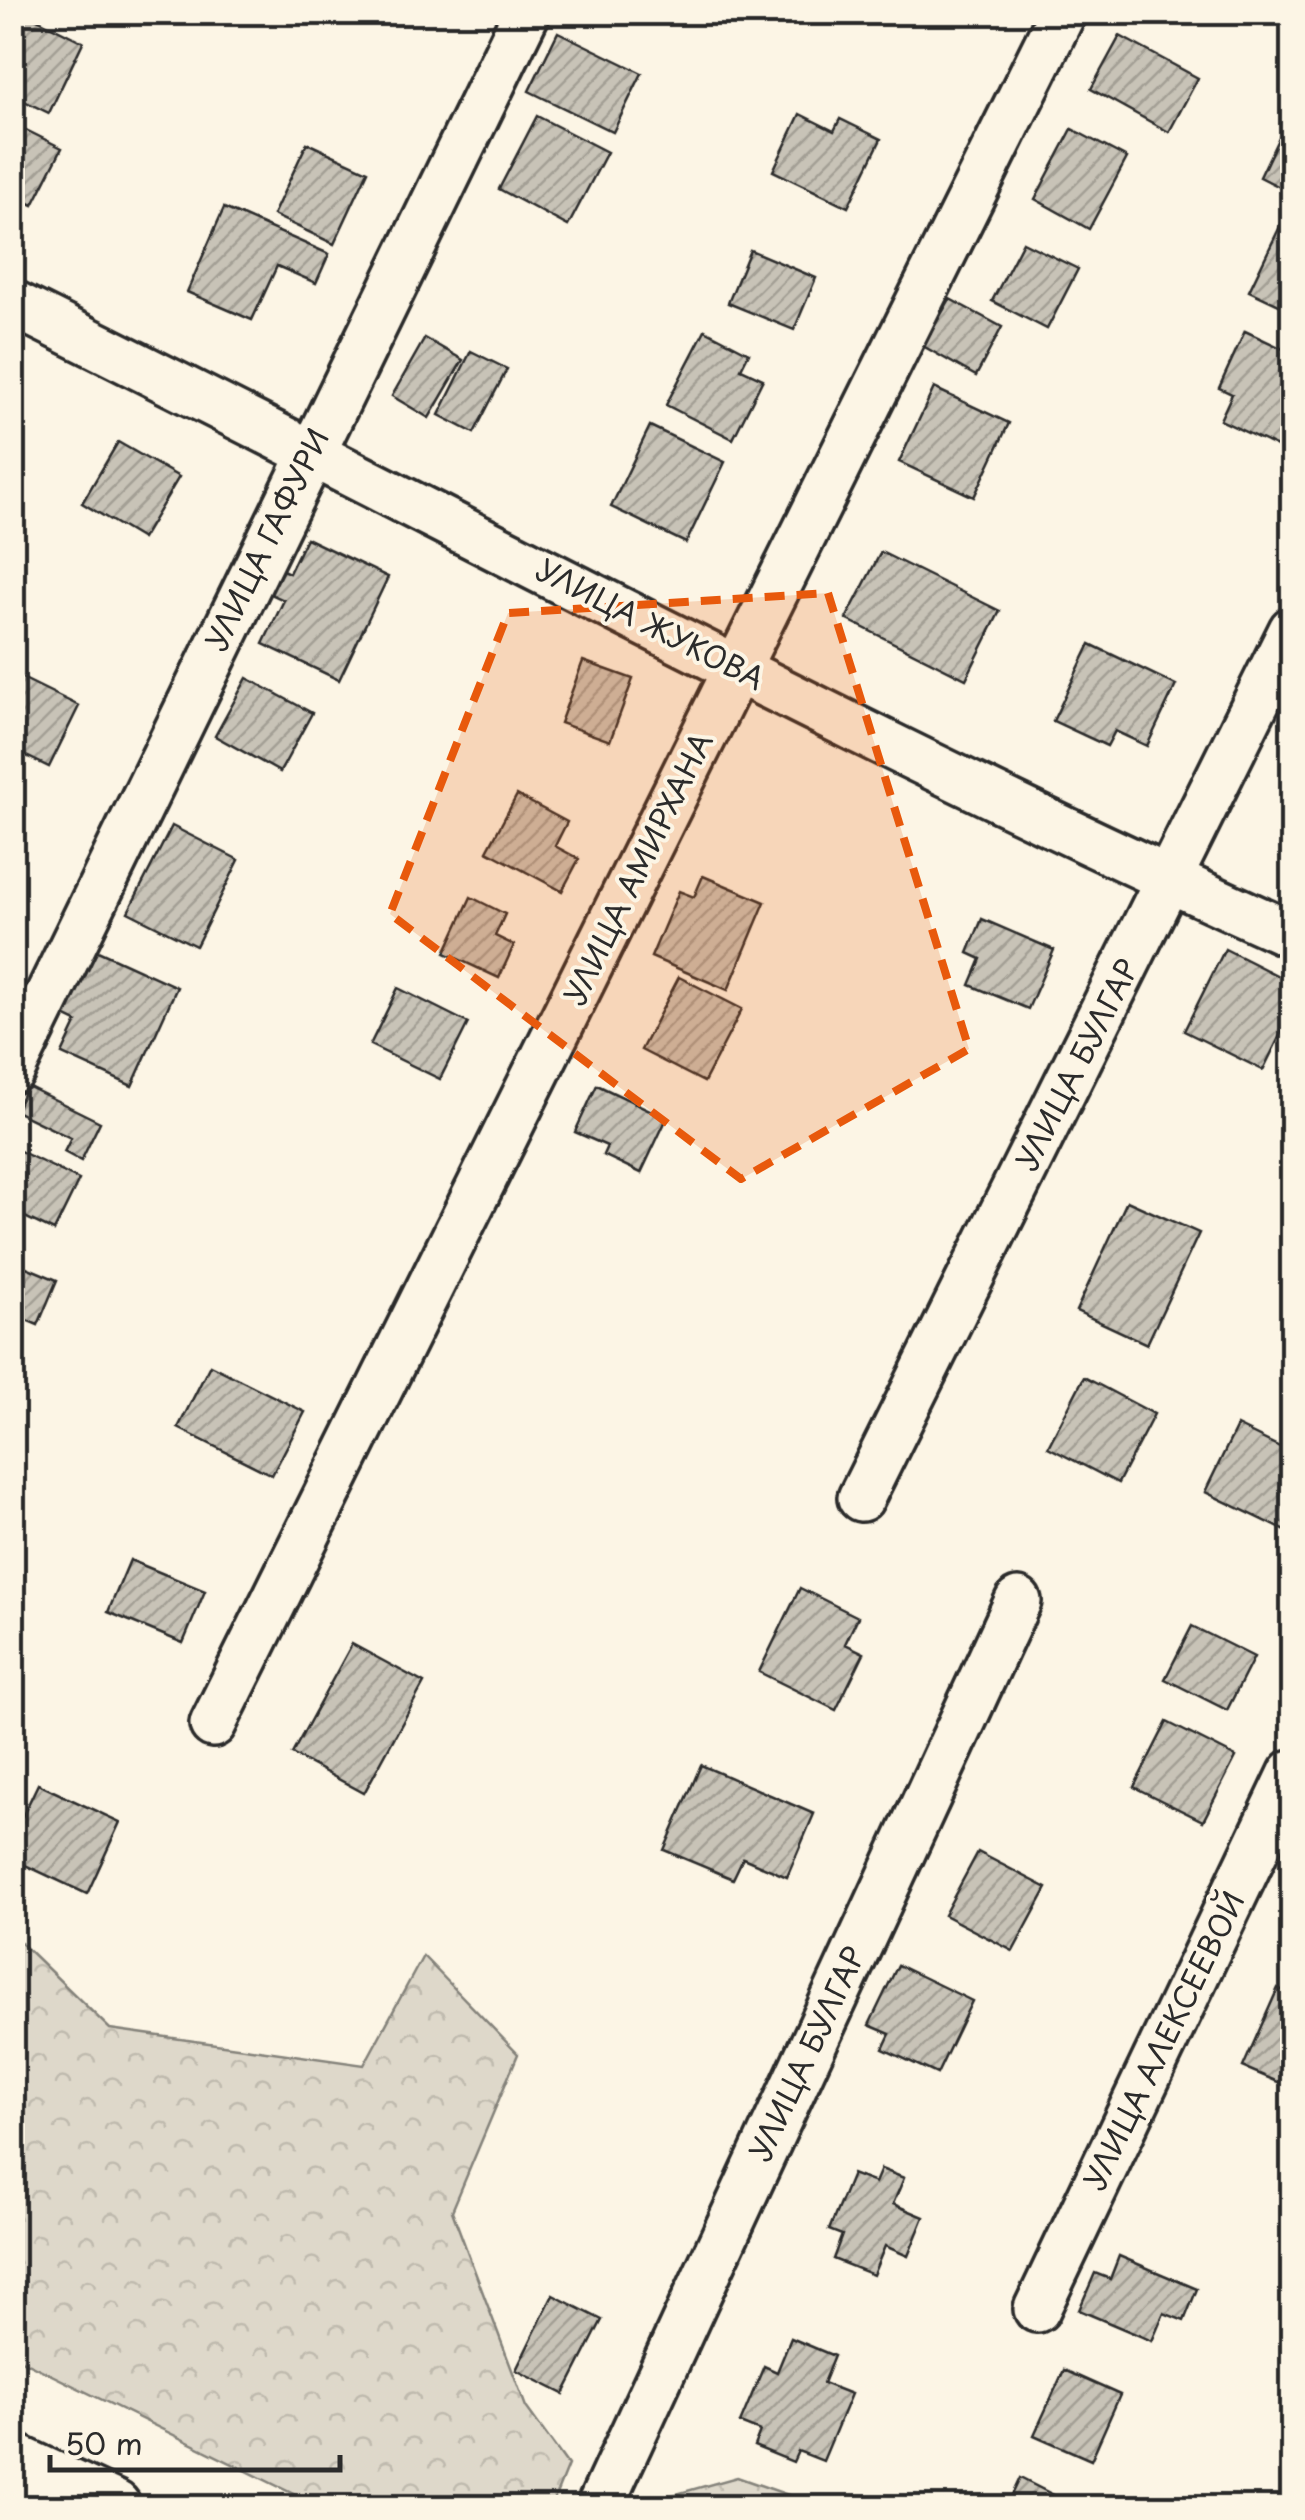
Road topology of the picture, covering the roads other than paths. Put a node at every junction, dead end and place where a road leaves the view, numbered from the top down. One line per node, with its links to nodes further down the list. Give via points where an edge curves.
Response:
1 (527, 12): 4 (street, УЛИЦА ГАФУРИ)
2 (1063, 12): 6 (street, УЛИЦА АМИРХАНА)
3 (12, 303): 4 (street, УЛИЦА ЖУКОВА)
4 (311, 450): 6 (street, УЛИЦА ЖУКОВА); 9 (street, УЛИЦА ГАФУРИ)
5 (1292, 630): 7 (street, УЛИЦА БУЛГАР)
6 (738, 671): 7 (street, УЛИЦА ЖУКОВА); 12 (street, УЛИЦА АМИРХАНА)
7 (1170, 880): 8 (street, УЛИЦА ЖУКОВА); 10 (street, УЛИЦА БУЛГАР)
8 (1292, 936)
9 (12, 1070)
10 (861, 1498)
11 (1018, 1601): 17 (street, УЛИЦА БУЛГАР)
12 (213, 1724)
13 (1292, 1774): 14 (street, УЛИЦА АЛЕКСЕЕВОЙ)
14 (1037, 2309)
15 (12, 2461): 16 (main road)
16 (113, 2508)
17 (598, 2508)

